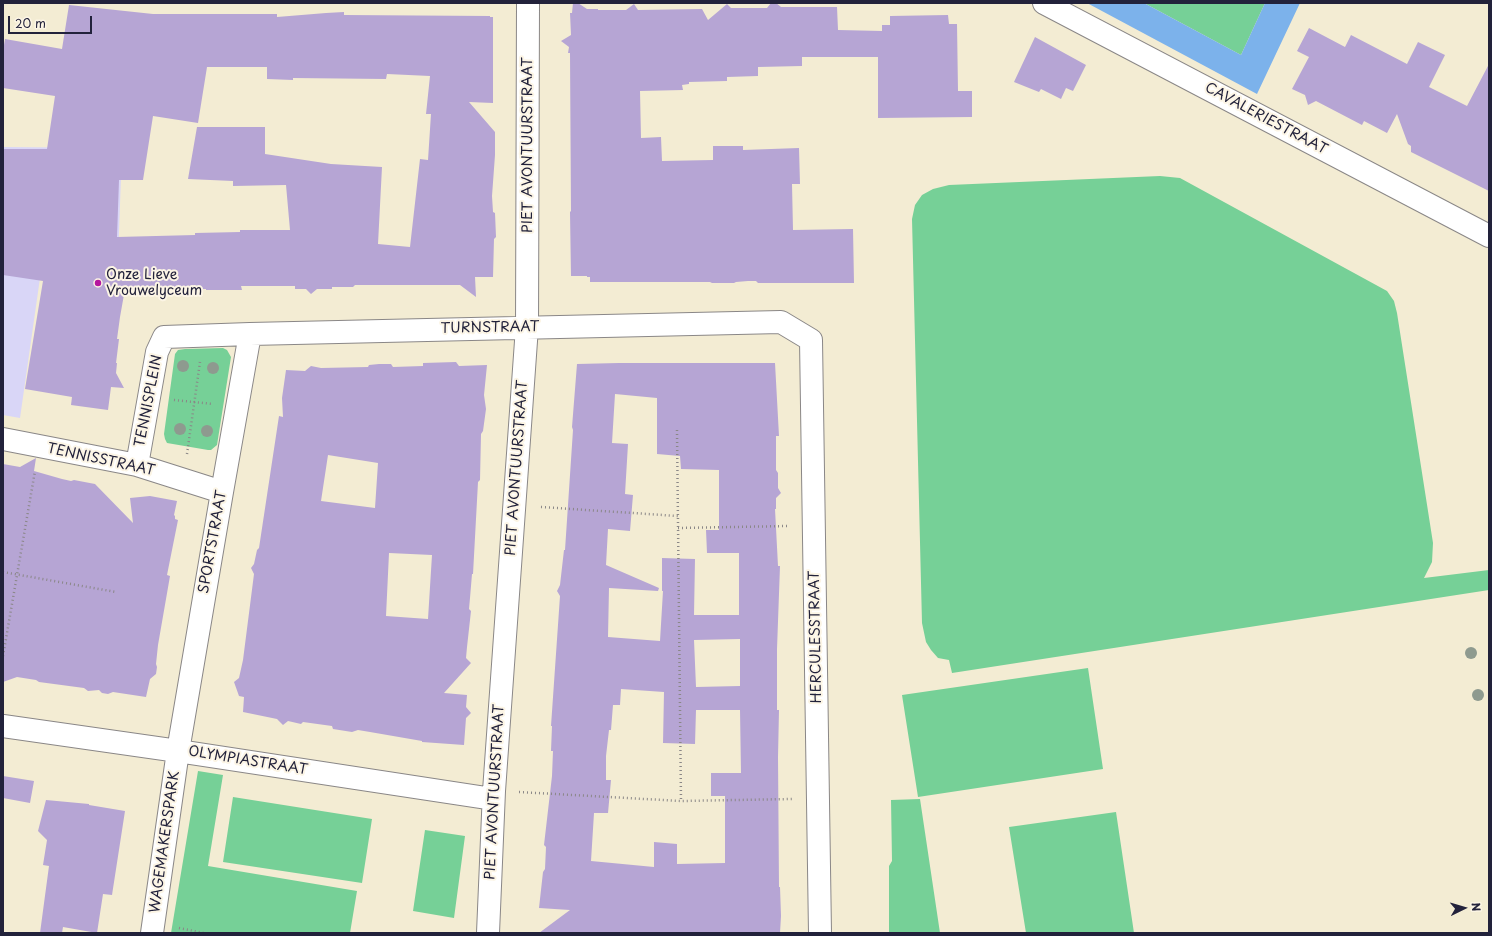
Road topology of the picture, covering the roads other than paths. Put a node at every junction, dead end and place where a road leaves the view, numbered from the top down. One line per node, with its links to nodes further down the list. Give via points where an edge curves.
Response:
1 (528, 3): 4 (street, PIET AVONTUURSTRAAT)
2 (1044, 3): 3 (street, CAVALERIESTRAAT)
3 (1489, 236)
4 (528, 327): 5 (street, TURNSTRAAT); 7 (street, TURNSTRAAT, via 781,322); 13 (street, PIET AVONTUURSTRAAT)
5 (250, 334): 6 (street, TURNSTRAAT); 10 (street, SPORTSTRAAT)
6 (164, 337): 9 (street, TENNISPLEIN, via 157,352)
7 (811, 340): 16 (street, HERCULESSTRAAT)
8 (3, 439): 9 (street, TENNISSTRAAT)
9 (137, 465): 10 (street, TENNISSTRAAT)
10 (222, 492): 12 (street, SPORTSTRAAT)
11 (3, 726): 12 (street, OLYMPIASTRAAT)
12 (178, 751): 13 (street, OLYMPIASTRAAT); 14 (street, WAGEMAKERSPARK)
13 (494, 795): 15 (street, PIET AVONTUURSTRAAT)
14 (152, 933)
15 (488, 933)
16 (820, 933)

